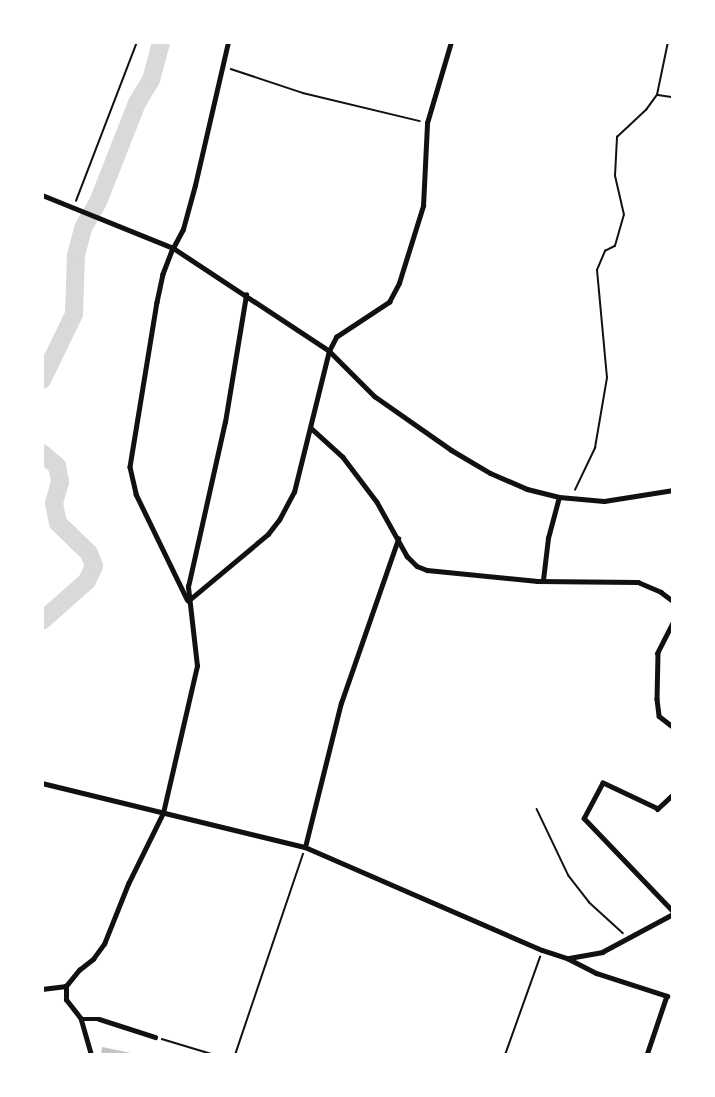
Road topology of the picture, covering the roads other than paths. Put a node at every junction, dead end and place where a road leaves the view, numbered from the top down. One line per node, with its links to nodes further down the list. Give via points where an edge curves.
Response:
1 (228, 42): 4 (street, via 195,185 183,229)
2 (451, 42): 6 (street, via 427,123 423,206 399,284 389,302 336,337)
3 (42, 195): 4 (street)
4 (173, 248): 5 (street); 12 (street, via 157,302 130,467 136,494)
5 (246, 294): 6 (street); 12 (street, via 225,422)
6 (329, 351): 7 (street); 9 (street, via 374,396 451,450 490,473)
7 (311, 428): 10 (street, via 344,457); 12 (street, via 294,492 279,520 268,534)
8 (673, 490): 9 (street, via 604,501)
9 (559, 497): 11 (street, via 548,538)
10 (398, 539): 11 (street, via 407,556 427,570); 19 (street, via 341,703)
11 (543, 580): 13 (street, via 638,582)
12 (188, 601): 18 (street, via 197,666)
13 (673, 601)
14 (673, 623): 15 (street, via 658,653 657,699 659,716)
15 (673, 727)
16 (42, 783): 18 (street)
17 (673, 795): 20 (street, via 658,809 603,783 584,818)
18 (163, 813): 19 (street); 22 (street, via 104,944)
19 (305, 847): 21 (street)
20 (673, 913): 21 (street, via 603,952)
21 (567, 958): 27 (street, via 596,973 667,996)
22 (66, 986): 23 (street); 24 (street, via 66,1000)
23 (42, 989)
24 (81, 1019): 25 (street, via 99,1019); 26 (street)
25 (155, 1037)
26 (91, 1055)
27 (647, 1055)

